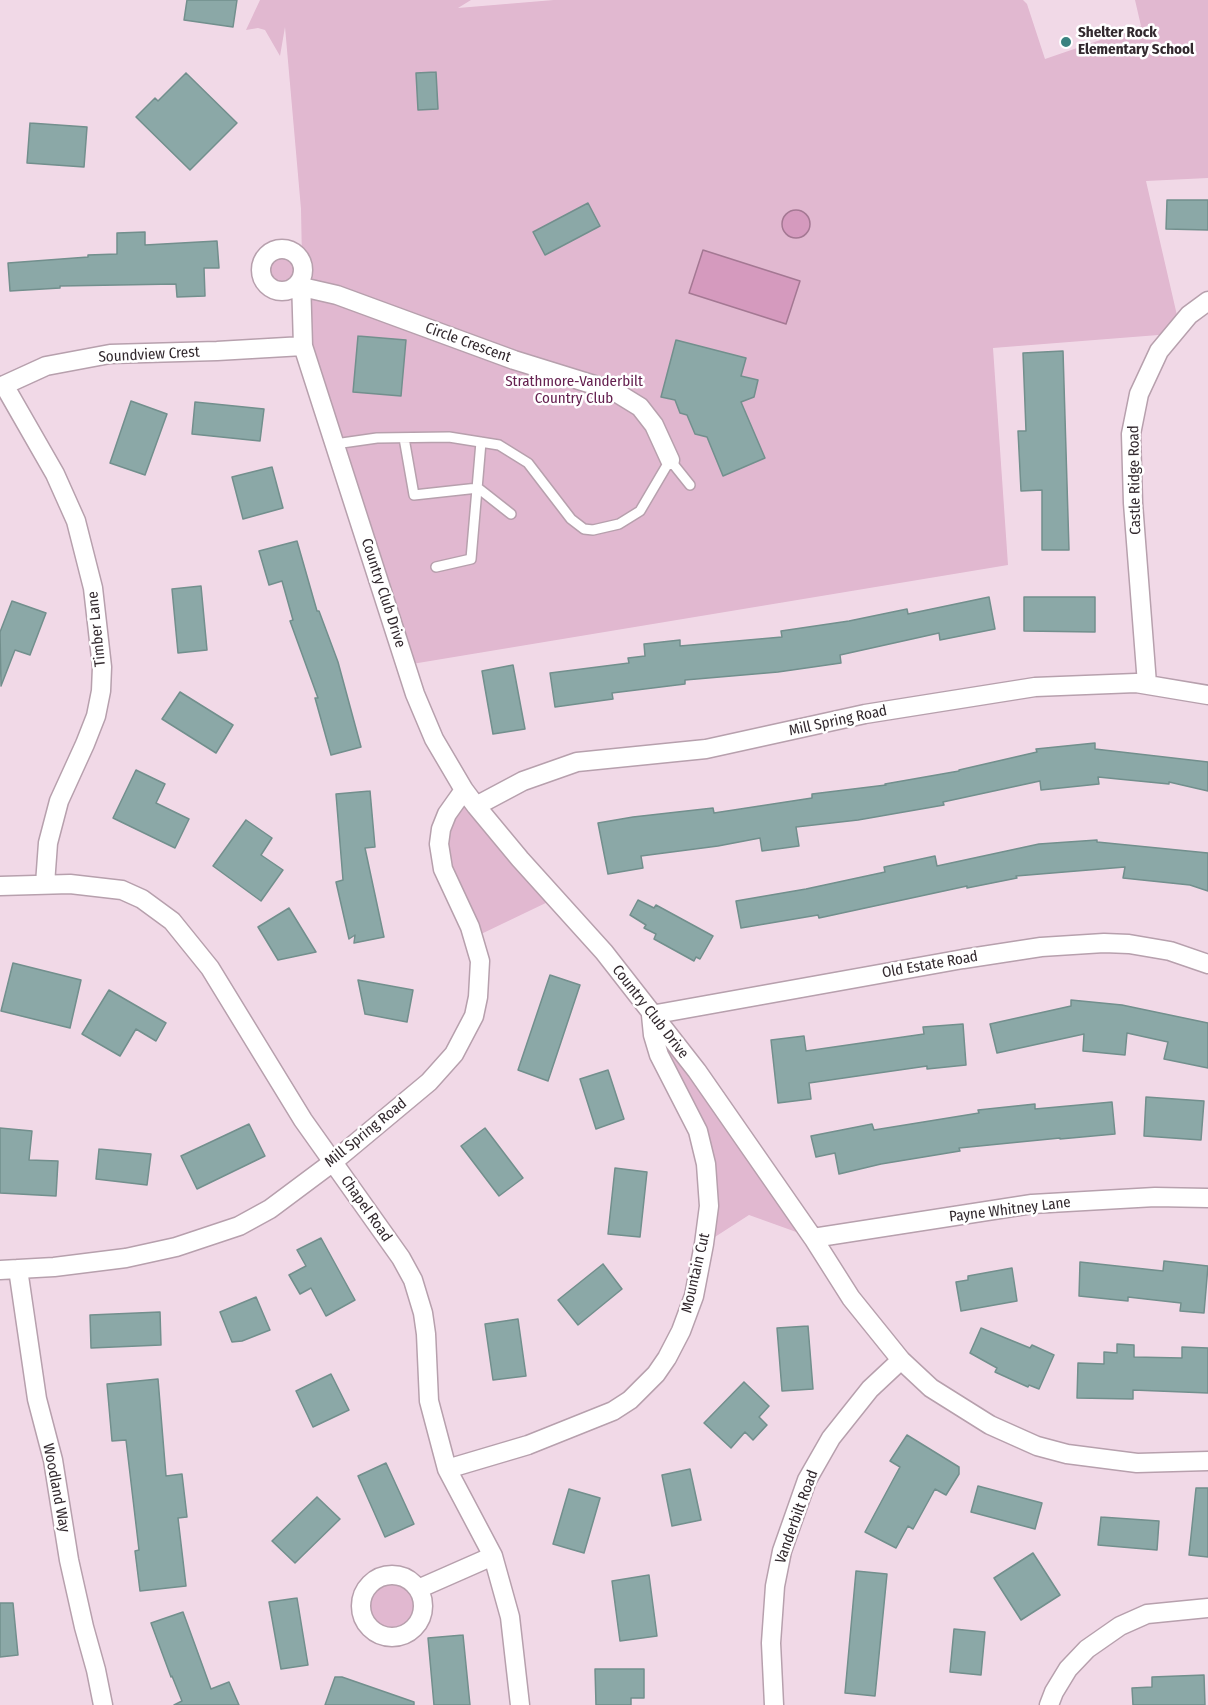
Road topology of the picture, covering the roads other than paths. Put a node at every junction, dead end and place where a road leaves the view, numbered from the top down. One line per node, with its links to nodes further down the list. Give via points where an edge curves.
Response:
1 (1208, 301): 12 (street, Castle Ridge Road, via 1189,315 1159,351 1139,394 1131,434)
2 (303, 346): 3 (street, Soundview Crest, via 110,354 46,366); 6 (street, Country Club Drive); 7 (street, Circle Crescent, via 301,283 514,360 614,391 640,407 654,425)
3 (2, 386): 16 (street, Timber Lane, via 55,474 76,521 93,588 102,667 96,716 59,801 48,843)
4 (404, 438): 5 (lane); 6 (lane); 9 (lane, via 414,495)
5 (481, 442): 7 (lane, via 499,445 528,463 571,519 584,529 593,530 620,525 640,511); 9 (lane)
6 (335, 444): 14 (street, Country Club Drive, via 415,694 434,739)
7 (670, 460): 8 (lane)
8 (690, 485)
9 (478, 488): 10 (lane); 11 (lane, via 471,560)
10 (511, 514)
11 (436, 567)
12 (1147, 684): 13 (street, Mill Spring Road); 15 (street, Mill Spring Road, via 1035,687 865,714 706,750 587,760 532,777)
13 (1208, 695)
14 (464, 790): 15 (street, Country Club Drive); 20 (street, Mill Spring Road, via 447,814 439,844 443,868 470,927 480,961 474,1016 454,1054 429,1082)
15 (476, 806): 19 (street, Country Club Drive, via 604,952)
16 (45, 884): 17 (street, Chapel Road); 20 (street, Chapel Road, via 122,890 172,921 210,968)
17 (0, 886)
18 (1208, 964): 19 (street, Old Estate Road, via 1170,951 1129,944 1041,947)
19 (651, 1015): 22 (street, Country Club Drive, via 697,1071); 26 (street, Mountain Cut, via 659,1055 698,1131 706,1164 709,1206 705,1244 694,1296 681,1331 656,1374 613,1411 528,1444)
20 (333, 1162): 23 (street, Mill Spring Road, via 270,1209 239,1226 176,1247 126,1258); 26 (street, Chapel Road, via 413,1280 425,1324 429,1401)
21 (1208, 1198): 22 (street, Payne Whitney Lane, via 1032,1204)
22 (813, 1238): 24 (street, Country Club Drive, via 850,1298)
23 (9, 1269): 30 (street, Woodland Way, via 53,1460 71,1571)
24 (900, 1360): 25 (street, Country Club Drive, via 931,1388 980,1419 1037,1446 1137,1463); 32 (street, Vanderbilt Road, via 870,1389 831,1438 804,1490 782,1551 775,1586 771,1643)
25 (1208, 1461)
26 (447, 1469): 27 (street, Chapel Road)
27 (493, 1556): 28 (street); 31 (street, Chapel Road, via 510,1617)
28 (418, 1589)
29 (1208, 1608): 33 (street, via 1147,1614 1120,1626 1087,1649 1068,1669)
30 (103, 1705)
31 (520, 1705)
32 (774, 1705)
33 (1049, 1705)

